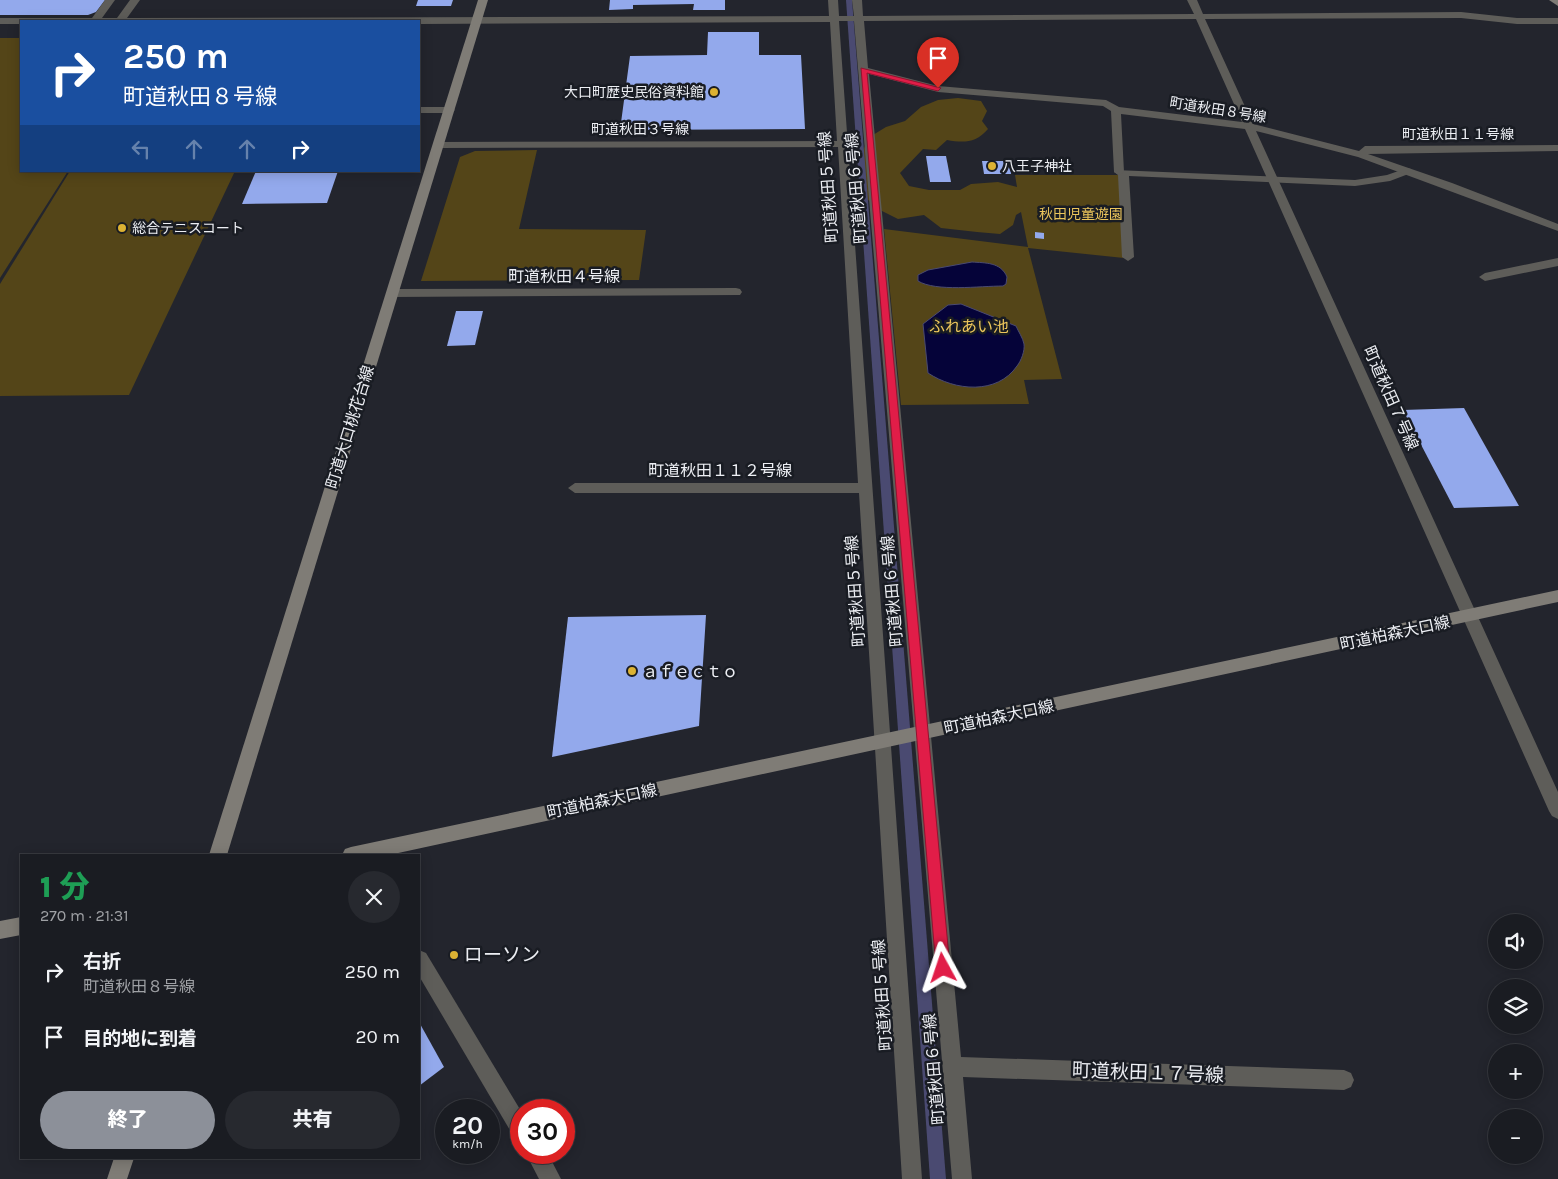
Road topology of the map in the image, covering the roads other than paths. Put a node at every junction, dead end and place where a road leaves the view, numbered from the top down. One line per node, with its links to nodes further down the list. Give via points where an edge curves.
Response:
1 (110, 0): 12 (street)
2 (135, 0): 13 (street)
3 (483, 0): 15 (street, 町道大口桃花台線)
4 (833, 0): 10 (street, 町道秋田５号線)
5 (857, 0): 11 (street, 町道秋田６号線)
6 (1192, 0): 9 (street, 町道秋田７号線)
7 (1554, 0): 8 (street)
8 (1558, 3)
9 (1199, 16): 11 (street); 18 (street, via 1461,14 1516,21); 23 (street, 町道秋田７号線)
10 (834, 17): 11 (street); 15 (street); 24 (street, 町道秋田５号線)
11 (859, 17): 19 (street, 町道秋田６号線)
12 (96, 20)
13 (121, 20)
14 (420, 20): 15 (street)
15 (477, 20): 21 (street, 町道大口桃花台線)
16 (0, 21): 17 (street)
17 (20, 21)
18 (1558, 21)
19 (863, 70): 22 (street, 町道秋田８号線, via 938,88 1106,103); 41 (street, 町道秋田６号線)
20 (420, 110): 21 (street)
21 (450, 110): 25 (street, 町道大口桃花台線)
22 (1116, 110): 23 (street, 町道秋田８号線); 29 (street)
23 (1249, 126): 27 (street, 町道秋田８号線); 30 (street, 町道秋田７号線)
24 (842, 144): 25 (street, 町道秋田３号線); 38 (street, 町道秋田５号線)
25 (438, 145): 36 (street, 町道大口桃花台線)
26 (1558, 148): 27 (street, 町道秋田１１号線, via 1365,149)
27 (1362, 155): 28 (street, 町道秋田８号線)
28 (1407, 171): 30 (street, via 1385,180 1366,182); 31 (street, 町道秋田８号線)
29 (1121, 172): 30 (street); 32 (street)
30 (1274, 180): 40 (street, 町道秋田７号線)
31 (1558, 228)
32 (1128, 257)
33 (1558, 262): 34 (street)
34 (1485, 276)
35 (736, 292): 36 (street, 町道秋田４号線)
36 (392, 293): 45 (street, 町道大口桃花台線)
37 (575, 488): 38 (street, 町道秋田１１２号線)
38 (866, 488): 42 (street, 町道秋田５号線)
39 (1558, 596): 40 (street, 町道柏森大口線)
40 (1470, 617): 41 (street, 町道柏森大口線); 43 (street, 町道秋田７号線)
41 (923, 733): 42 (street, 町道柏森大口線); 50 (street, 町道秋田６号線)
42 (883, 741): 44 (street, 町道柏森大口線); 57 (street, 町道秋田５号線)
43 (1558, 811)
44 (374, 852): 46 (street, 町道柏森大口線)
45 (218, 854)
46 (359, 854)
47 (20, 926): 48 (street)
48 (0, 930)
49 (420, 961): 52 (street)
50 (952, 1067): 51 (street, 町道秋田１７号線); 58 (street, 町道秋田６号線)
51 (1344, 1080)
52 (510, 1112)
53 (124, 1159): 55 (street)
54 (542, 1164): 56 (street)
55 (118, 1179)
56 (551, 1179)
57 (912, 1179)
58 (962, 1179)

